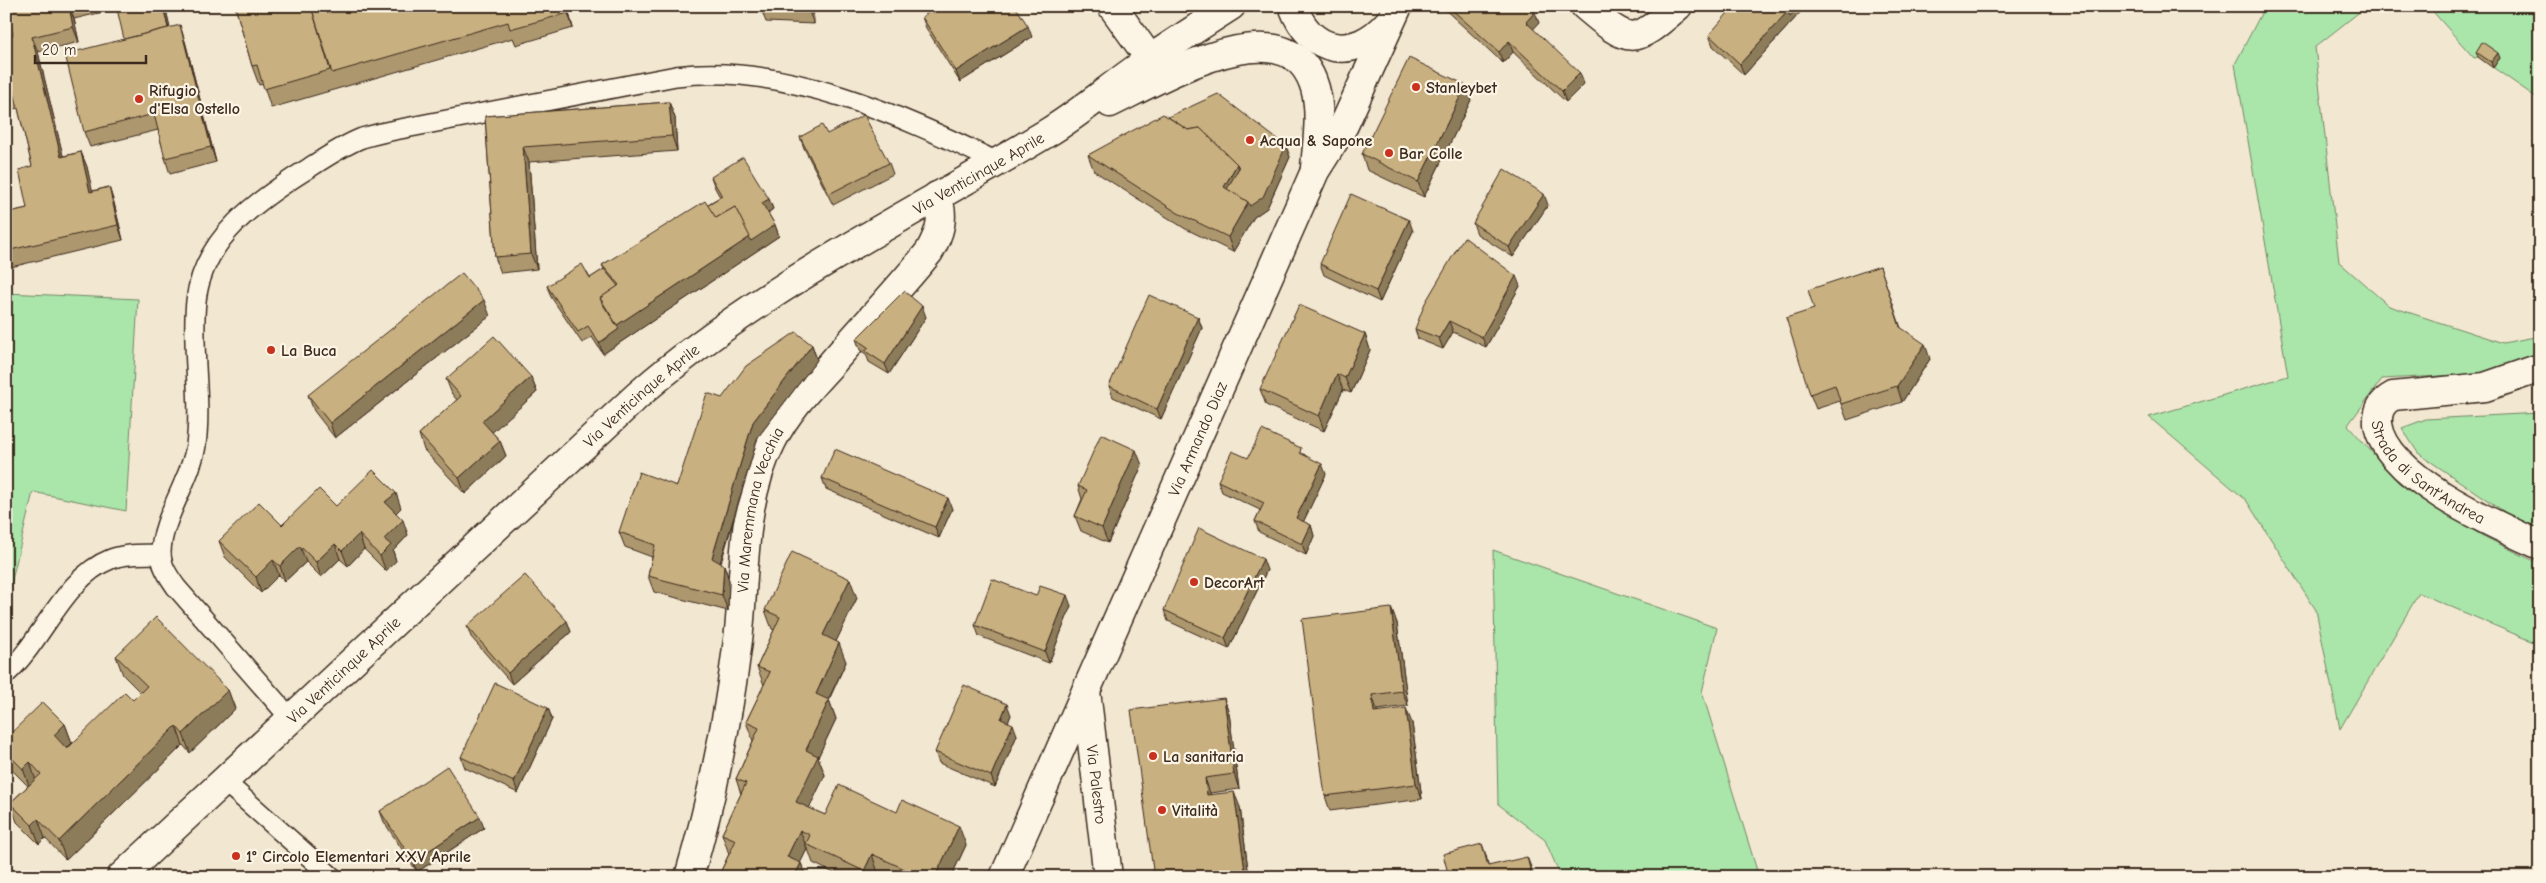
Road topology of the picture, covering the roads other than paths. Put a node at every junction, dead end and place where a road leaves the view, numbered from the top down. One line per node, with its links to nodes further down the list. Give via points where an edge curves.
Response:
1 (1112, 6): 7 (main road)
2 (1231, 6): 7 (main road, Via Venticinque Aprile)
3 (1292, 6): 6 (main road, via 1303,26 1314,37 1333,47 1346,48 1367,42)
4 (1585, 6): 5 (main road, via 1620,34 1632,37 1650,29)
5 (1678, 6)
6 (1394, 11): 10 (main road, Via Armando Diaz, via 1344,125)
7 (1150, 59): 8 (main road, Via Venticinque Aprile)
8 (1049, 131): 9 (main road, Via Venticinque Aprile); 10 (main road, via 1208,58 1233,50 1282,49 1308,69 1316,88)
9 (996, 162): 11 (main road, Via Venticinque Aprile); 14 (lane, via 900,118 861,104 824,92 730,73 695,73 361,139 256,204 210,256 198,288 195,317 196,446 165,531)
10 (1315, 171): 16 (main road, Via Armando Diaz)
11 (937, 196): 17 (main road, Via Venticinque Aprile, via 750,310 668,369); 21 (main road, Via Maremmana Vecchia, via 941,224 929,252 794,408 772,440 762,464 749,517 726,726)
12 (2540, 368): 13 (main road, Strada di Sant'Andrea, via 2485,387 2393,396 2382,404 2378,417 2381,436 2406,468 2454,503)
13 (2540, 545)
14 (160, 554): 15 (lane, via 110,559 86,575); 17 (lane, via 176,587)
15 (6, 674)
16 (1086, 691): 22 (main road, Via Armando Diaz); 23 (main road, Via Palestro)
17 (291, 719): 18 (main road, Via Venticinque Aprile)
18 (224, 781): 19 (main road, Via Venticinque Aprile); 20 (lane)
19 (121, 877)
20 (332, 877)
21 (689, 877)
22 (1004, 877)
23 (1108, 877)

